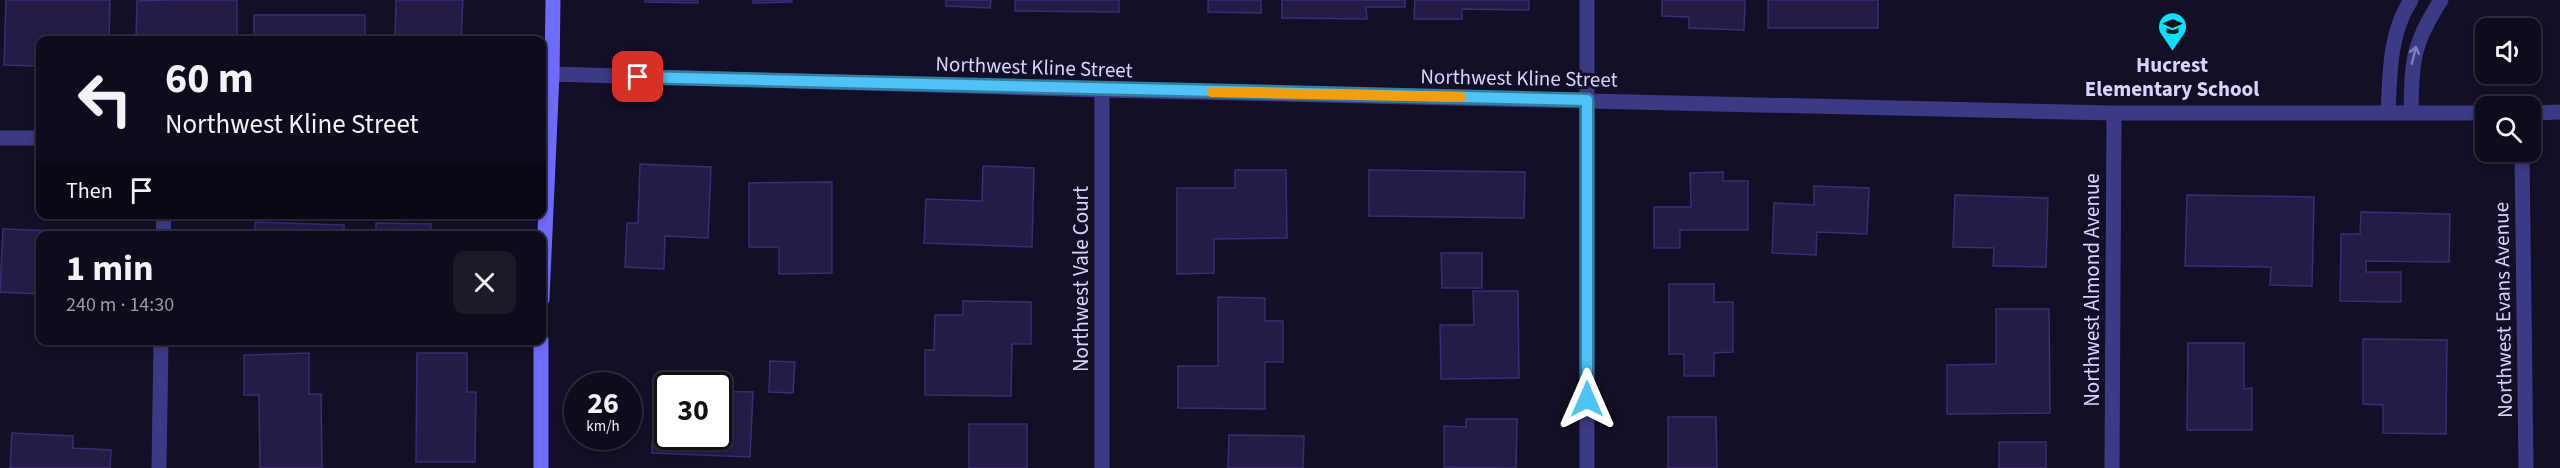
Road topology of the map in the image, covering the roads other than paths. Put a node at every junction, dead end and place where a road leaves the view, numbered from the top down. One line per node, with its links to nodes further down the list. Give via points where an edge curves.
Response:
1 (553, 0): 5 (street)
2 (1587, 0): 7 (street)
3 (2411, 0): 10 (street, via 2393,45)
4 (2440, 0): 11 (street, one-way to 4, via 2416,47)
5 (552, 74): 6 (street, Northwest Kline Street); 14 (street)
6 (1102, 90): 7 (street, Northwest Kline Street); 22 (street, Northwest Vale Court)
7 (1587, 100): 9 (street, Northwest Kline Street); 23 (street)
8 (2560, 112): 13 (street)
9 (2114, 113): 10 (street, Northwest Kline Street); 24 (street, Northwest Almond Avenue)
10 (2388, 113): 11 (street, Northwest Kline Street)
11 (2411, 113): 12 (street, Northwest Kline Street)
12 (2475, 113)
13 (2541, 113)
14 (546, 136)
15 (0, 138): 16 (street)
16 (36, 138)
17 (2522, 162): 25 (street, Northwest Evans Avenue)
18 (161, 345): 20 (street)
19 (541, 345): 21 (street)
20 (159, 468)
21 (540, 468)
22 (1102, 468)
23 (1587, 468)
24 (2112, 468)
25 (2526, 468)

